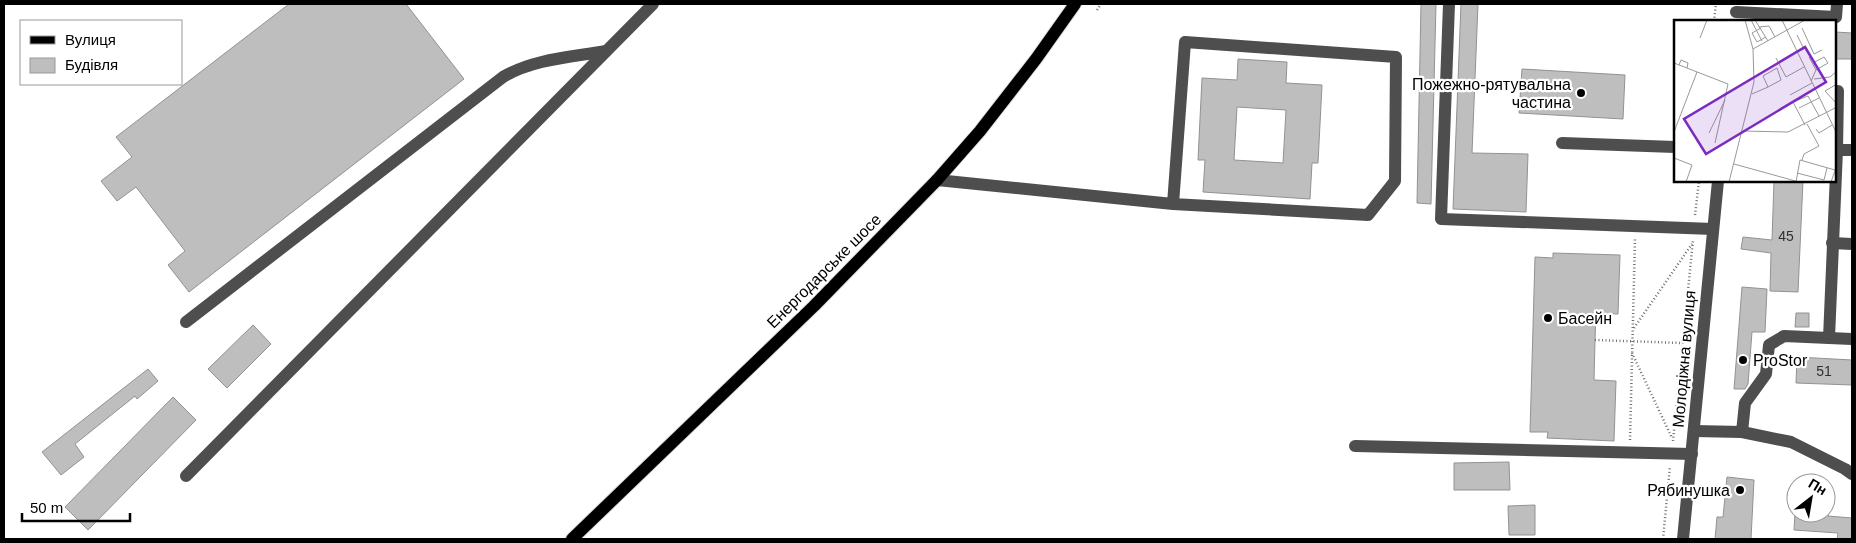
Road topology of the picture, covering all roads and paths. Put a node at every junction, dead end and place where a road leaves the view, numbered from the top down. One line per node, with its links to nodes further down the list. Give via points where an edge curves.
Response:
1 (653, 4): 10 (street)
2 (1075, 4): 16 (main road, Енергодарське шосе, via 980,131)
3 (1101, 4): 7 (path)
4 (1449, 4): 21 (street, via 1441,219)
5 (1716, 4): 9 (path)
6 (1837, 4): 8 (street, via 1836,17)
7 (1097, 10)
8 (1735, 12)
9 (1714, 20)
10 (606, 51): 27 (street, via 531,65 503,77); 43 (street)
11 (1838, 91): 14 (street)
12 (1562, 143): 13 (street)
13 (1674, 147)
14 (1836, 150): 15 (street)
15 (1852, 150)
16 (937, 180): 20 (street); 44 (main road, Енергодарське шосе)
17 (1698, 182): 22 (path)
18 (1718, 182): 23 (street, Молодіжна вулиця)
19 (1835, 182): 25 (street)
20 (1173, 204): 20 (street, via 1368,215 1395,181 1396,57 1185,42)
21 (1636, 226): 22 (street); 28 (path)
22 (1694, 228): 23 (street); 24 (path)
23 (1713, 229): 35 (street, Молодіжна вулиця)
24 (1692, 243): 28 (path); 33 (path)
25 (1832, 243): 26 (street); 29 (street)
26 (1852, 244)
27 (186, 322)
28 (1633, 330): 32 (path)
29 (1829, 338): 30 (street); 36 (street, via 1784,336 1769,345 1766,374 1745,403)
30 (1852, 339)
31 (1595, 340): 32 (path)
32 (1632, 342): 33 (path); 34 (path)
33 (1682, 344): 37 (path)
34 (1632, 352): 37 (path); 39 (path)
35 (1694, 431): 36 (street); 41 (street, Молодіжна вулиця)
36 (1742, 432): 42 (street, via 1791,442)
37 (1673, 440): 40 (path)
38 (1355, 446): 39 (street)
39 (1629, 453): 40 (street)
40 (1671, 454): 41 (street); 45 (path)
41 (1692, 454): 46 (street, Молодіжна вулиця)
42 (1852, 474)
43 (186, 476)
44 (579, 537)
45 (1663, 539)
46 (1683, 539)

